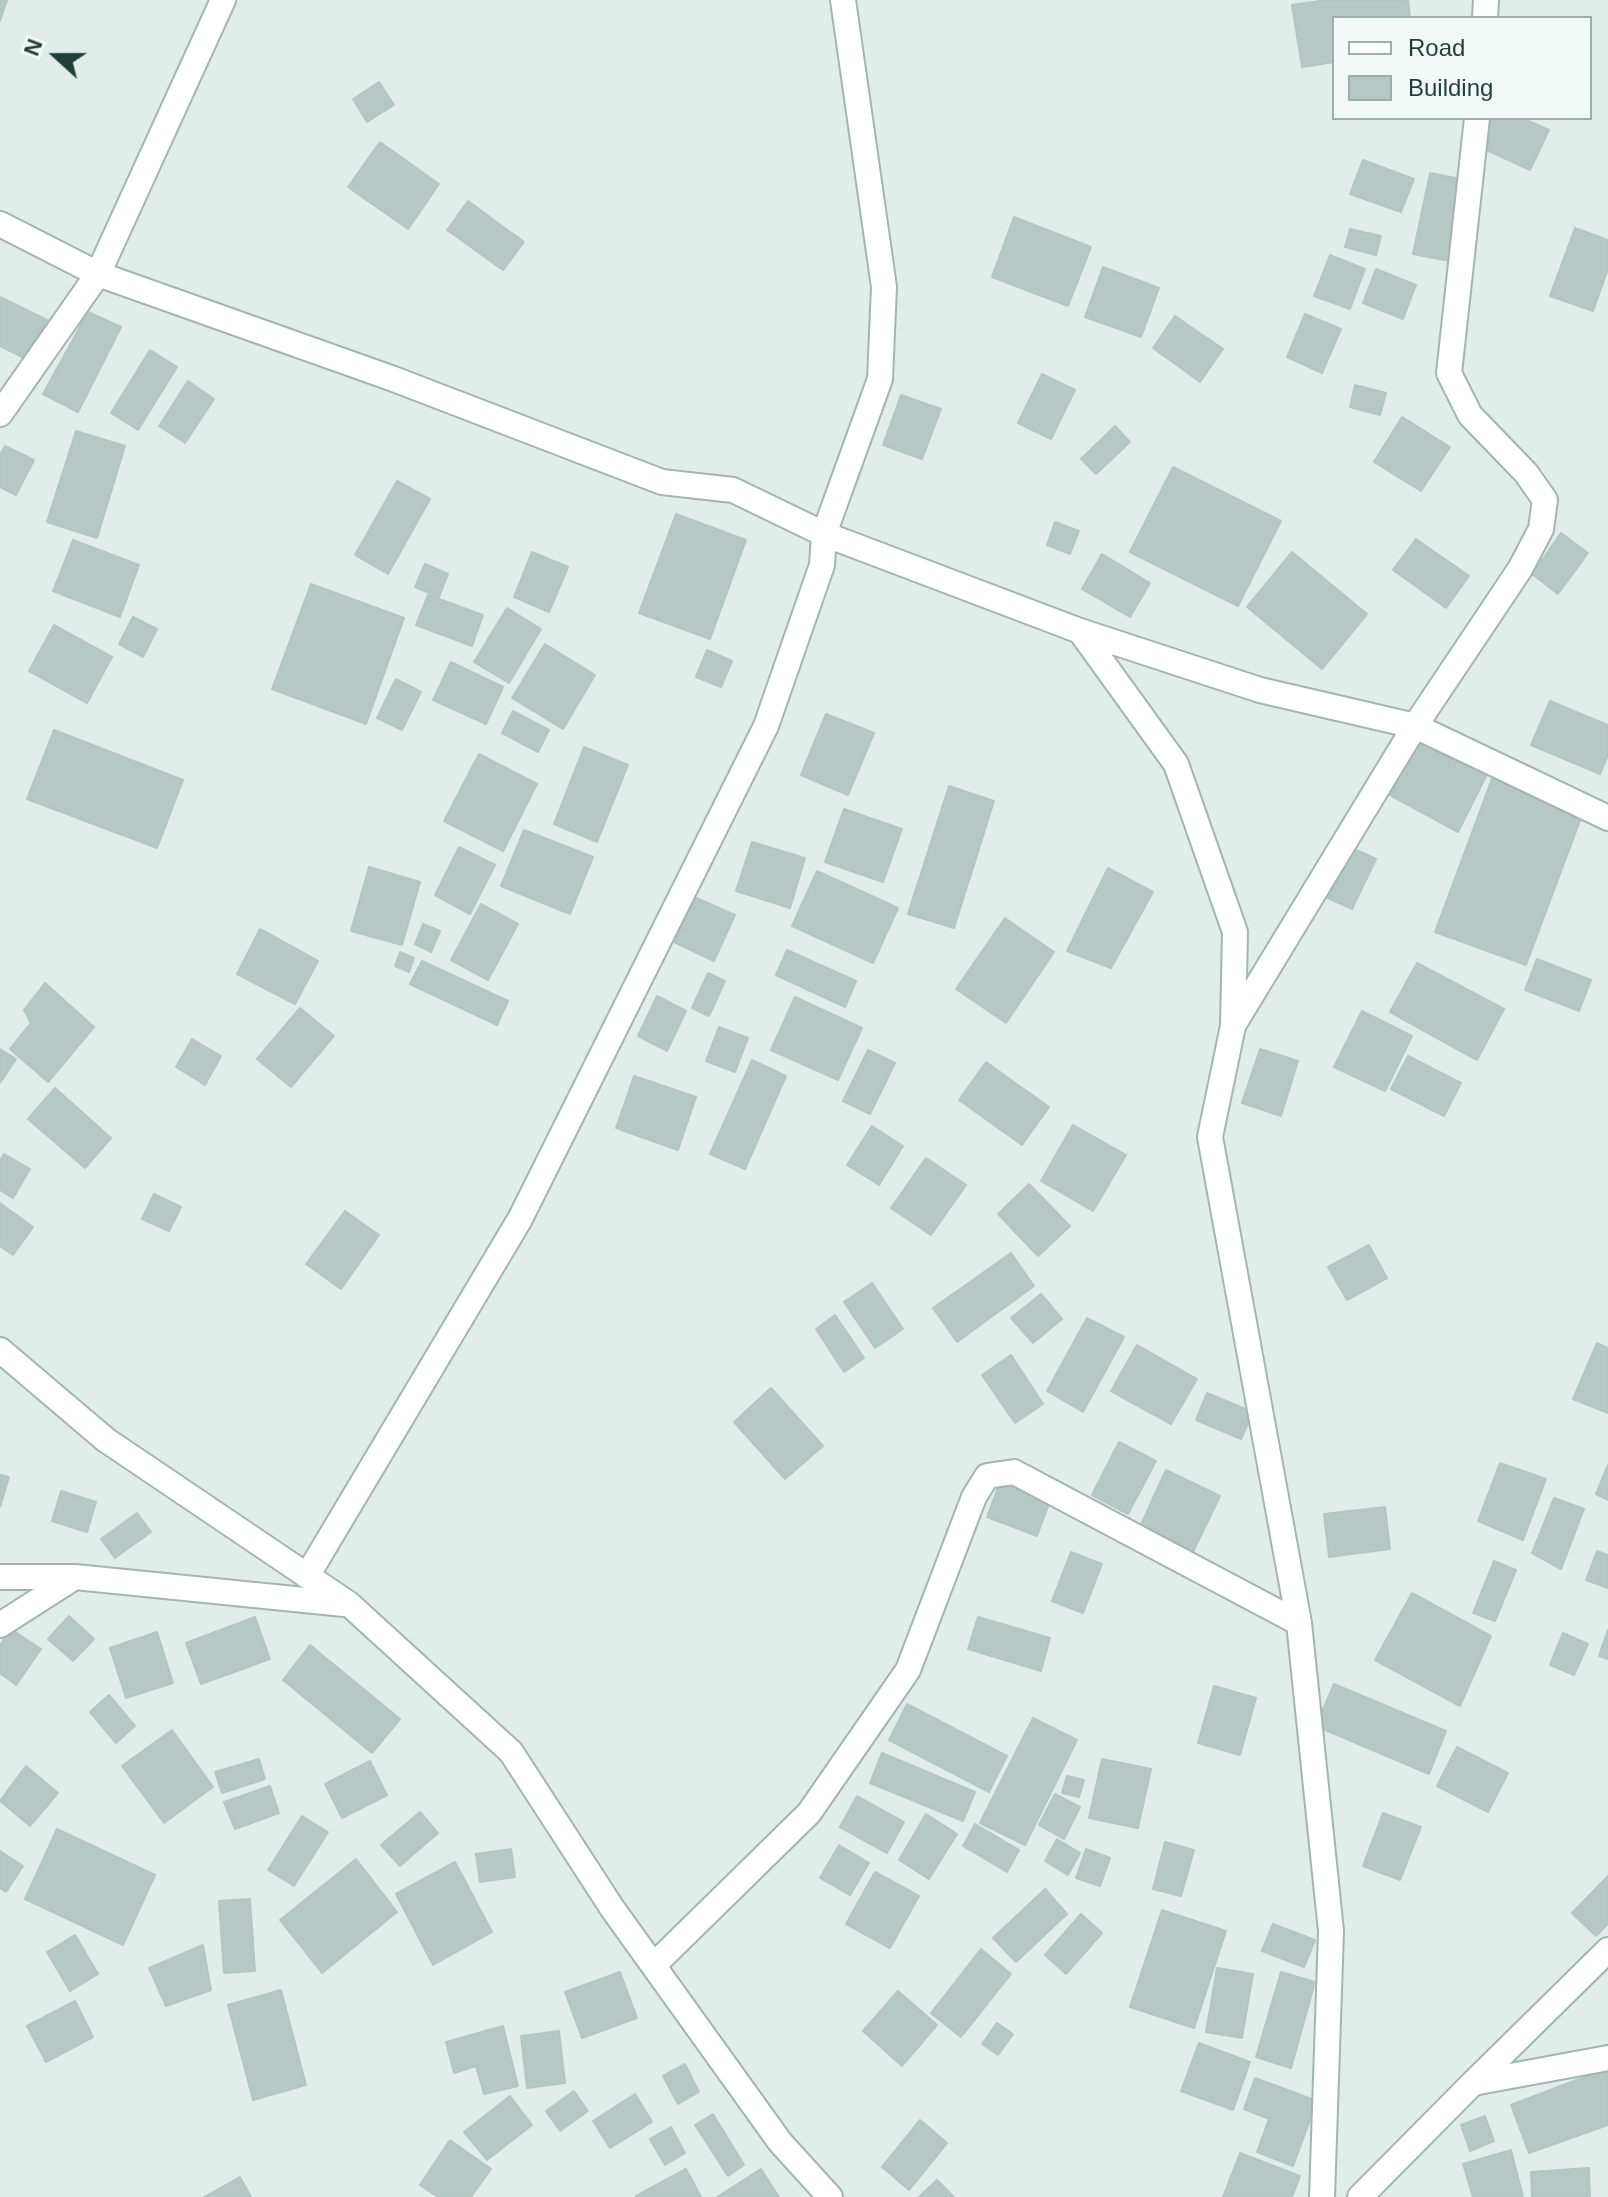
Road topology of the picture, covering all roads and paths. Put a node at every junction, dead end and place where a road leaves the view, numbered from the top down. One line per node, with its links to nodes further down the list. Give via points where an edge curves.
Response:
1 (223, 0): 5 (street)
2 (843, 0): 7 (street, via 884,287 880,379)
3 (1477, 120): 9 (street, via 1449,373 1470,415 1545,500 1541,529 1520,569)
4 (0, 224): 5 (street)
5 (98, 274): 6 (street); 7 (street, via 662,482 733,490)
6 (0, 414)
7 (824, 534): 8 (street); 13 (street, via 822,565 766,726 649,965 520,1219)
8 (1080, 631): 9 (street, via 1260,690); 11 (street, via 1176,764 1235,932)
9 (1415, 726): 10 (street); 11 (street)
10 (1608, 818)
11 (1233, 1026): 17 (street, via 1210,1137)
12 (0, 1350): 13 (street, via 106,1440)
13 (307, 1576): 16 (street)
14 (0, 1577): 15 (street)
15 (75, 1577): 16 (street); 18 (street)
16 (349, 1604): 20 (street, via 511,1752)
17 (1299, 1623): 20 (street, via 1014,1472 987,1476 974,1497 908,1670 809,1813); 24 (street, via 1331,1931)
18 (0, 1625)
19 (1608, 1950): 22 (street)
20 (654, 1965): 23 (street, via 780,2142)
21 (1608, 2058): 22 (street)
22 (1473, 2083): 25 (street)
23 (830, 2197)
24 (1322, 2197)
25 (1360, 2197)

